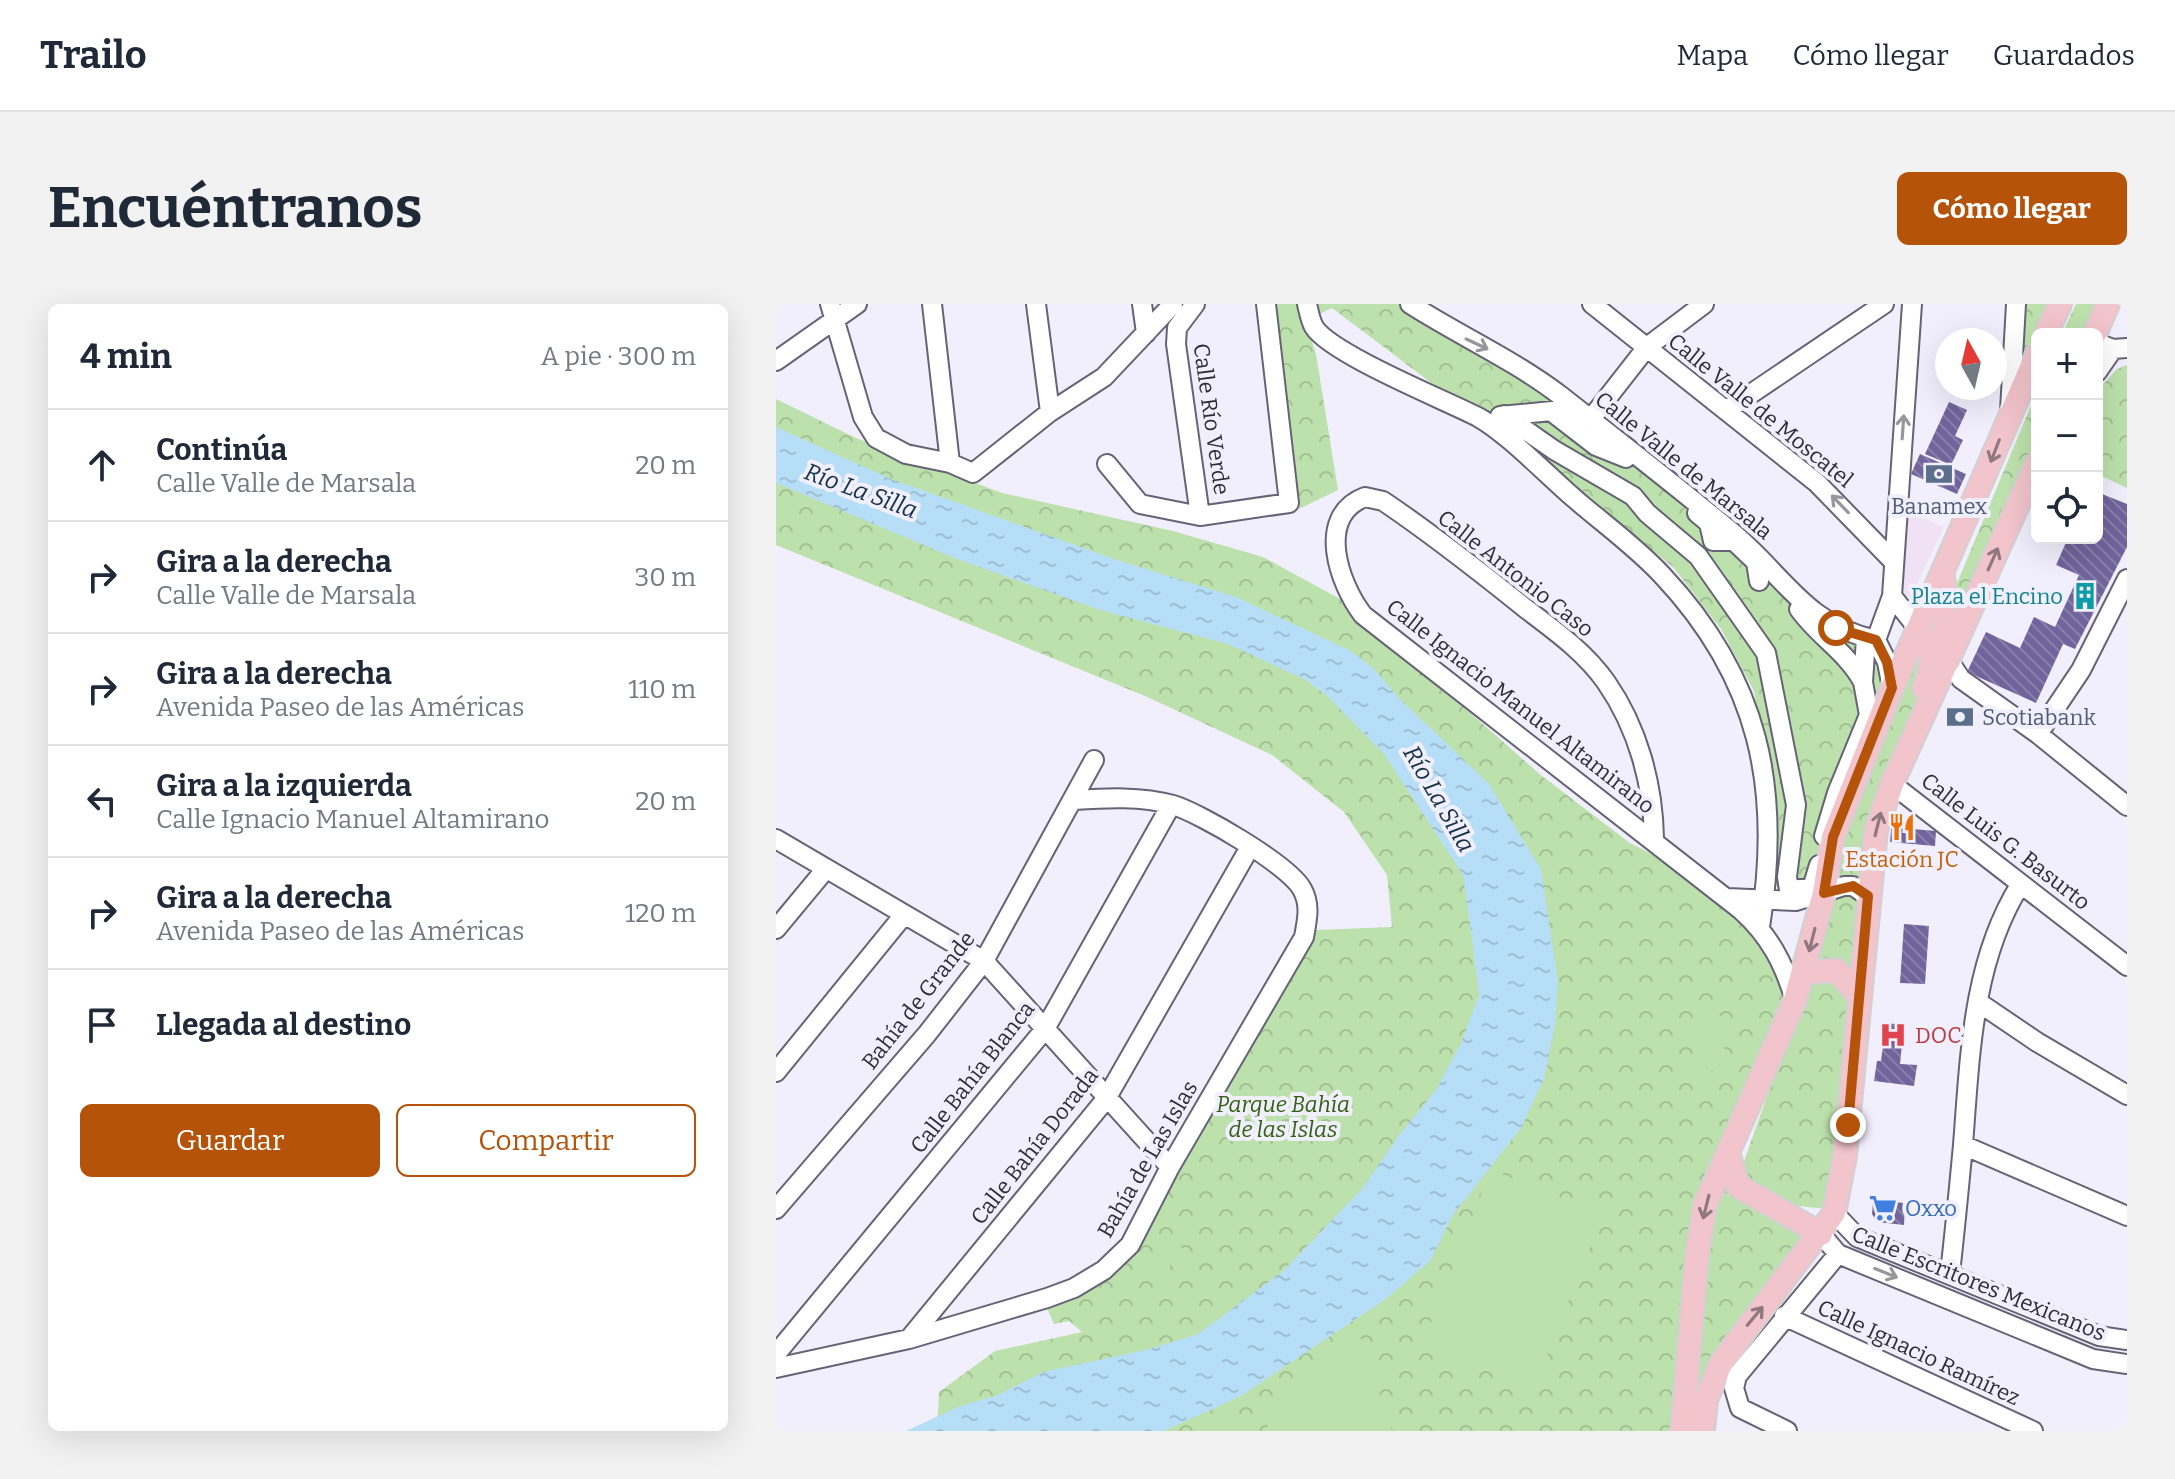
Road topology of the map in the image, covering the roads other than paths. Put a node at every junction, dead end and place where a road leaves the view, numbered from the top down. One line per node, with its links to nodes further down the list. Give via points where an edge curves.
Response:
1 (857, 304): 17 (street)
2 (932, 304): 31 (street)
3 (1036, 304): 25 (street)
4 (1142, 304): 20 (street)
5 (1173, 304): 20 (street)
6 (1195, 304): 35 (street, Calle Río Verde, via 1177,328)
7 (1266, 304): 35 (street, via 1289,503)
8 (1307, 304): 30 (street, via 1314,327 1328,340)
9 (1410, 304): 28 (street, Calle Valle de Marsala, one-way to 28, via 1519,367)
10 (1592, 304): 21 (street, Calle Valle de Moscatel)
11 (1704, 304): 21 (street)
12 (1884, 304): 24 (street)
13 (1912, 304): 36 (street, one-way to 13)
14 (2016, 304): 27 (street)
15 (2060, 304): 18 (main road)
16 (2108, 304): 19 (main road)
17 (831, 313): 22 (street); 31 (street, via 872,432 906,454)
18 (2049, 328)
19 (2098, 328)
20 (1146, 333): 25 (street, via 1104,377)
21 (1647, 347): 24 (street, Calle Valle de Moscatel); 28 (street)
22 (776, 361)
23 (2031, 367): 27 (main road)
24 (1727, 410): 36 (street, Calle Valle de Moscatel, one-way to 24, via 1833,497)
25 (1050, 412): 31 (street, via 973,473)
26 (1552, 412): 28 (street); 29 (street); 39 (street, via 1596,446 1625,457 1709,523 1713,541 1734,541 1756,562)
27 (2010, 413): 37 (main road, one-way to 37)
28 (1583, 414): 44 (street, Calle Valle de Marsala, via 1740,538 1824,621)
29 (1504, 415): 30 (street); 42 (street, via 1633,496 1698,556)
30 (1482, 419): 61 (street, via 1660,573 1713,642 1744,701 1761,756 1769,817)
31 (950, 463)
32 (1107, 464): 35 (street, via 1140,504)
33 (2033, 472): 45 (main road, one-way to 33)
34 (1373, 497): 55 (street, Calle Antonio Caso, via 1548,625 1606,682 1640,751); 55 (street, Calle Ignacio Manuel Altamirano, via 1349,504 1336,531 1339,574 1363,615)
35 (1200, 516)
36 (1893, 561): 40 (street)
37 (1942, 572): 41 (main road); 45 (main road)
38 (2127, 579): 48 (street, via 2081,670)
39 (1759, 581): 42 (street); 46 (street, via 1780,586)
40 (1896, 601): 41 (street); 43 (street); 44 (street)
41 (1930, 601): 43 (main road)
42 (1733, 605): 59 (street, via 1766,653 1796,805)
43 (1919, 630): 47 (main road); 49 (main road, via 1932,663)
44 (1871, 639): 46 (street); 47 (street, via 1887,662)
45 (1949, 661): 48 (street, via 1961,679); 49 (main road)
46 (1863, 682): 59 (street, via 1869,715 1833,804 1816,885 1795,892)
47 (1892, 688): 62 (main road, via 1833,837)
48 (2038, 734): 54 (street)
49 (1912, 739): 51 (main road)
50 (1094, 760): 52 (street, Bahía de Grande)
51 (1892, 784): 60 (street, Calle Luis G. Basurto); 63 (main road, one-way to 51, via 1876,830)
52 (1074, 800): 53 (street); 68 (street, Bahía de Grande, via 1026,877)
53 (1171, 805): 57 (street); 74 (street, Calle Bahía Blanca)
54 (2127, 806)
55 (1654, 838): 64 (street, Calle Ignacio Manuel Altamirano)
56 (776, 839): 58 (street)
57 (1250, 847): 77 (street, Calle Bahía Dorada); 80 (street, Bahía de Las Islas, via 1301,886 1309,910 1304,937)
58 (825, 870): 65 (street); 67 (street)
59 (1788, 885): 61 (street)
60 (2020, 885): 69 (street, Calle Luis G. Basurto); 73 (street, via 1994,937)
61 (1766, 892): 62 (street, via 1796,901); 64 (street); 66 (street)
62 (1824, 893): 63 (street, via 1853,886); 70 (main road, one-way to 70)
63 (1868, 896): 71 (main road)
64 (1727, 898): 66 (street, Calle Ignacio Manuel Altamirano)
65 (903, 916): 68 (street); 75 (street)
66 (1760, 927): 72 (street, Calle Ignacio Manuel Altamirano, via 1785,969)
67 (776, 929)
68 (984, 961): 74 (street); 81 (street, Bahía de Grande)
69 (2127, 966)
70 (1803, 973): 71 (main road, via 1836,970); 72 (main road)
71 (1860, 997): 82 (main road, via 1845,1156)
72 (1795, 1000): 79 (main road)
73 (1978, 1002): 76 (street); 78 (street)
74 (1045, 1029): 77 (street); 90 (street, Calle Bahía Blanca)
75 (776, 1072)
76 (2127, 1095)
77 (1106, 1099): 80 (street); 88 (street, Calle Bahía Dorada)
78 (1963, 1145): 83 (street); 86 (street)
79 (1728, 1152): 84 (main road, via 1738,1186); 93 (main road, one-way to 93, via 1705,1205)
80 (1170, 1167): 88 (street, Bahía de Las Islas, via 1130,1245 1104,1270 1047,1298)
81 (776, 1209)
82 (1834, 1213): 84 (main road); 86 (street, Calle Escritores Mexicanos, via 1857,1237)
83 (2127, 1216)
84 (1821, 1234): 85 (street, Calle Escritores Mexicanos); 94 (main road, one-way to 84, via 1706,1400 1721,1363)
85 (1838, 1254): 87 (street); 91 (street, Calle Escritores Mexicanos, one-way to 91, via 2093,1359)
86 (1950, 1273): 89 (street, Calle Escritores Mexicanos, via 2099,1336)
87 (1784, 1316): 95 (street, via 1737,1376 1735,1394 1747,1414); 96 (street, Calle Ignacio Ramírez)
88 (909, 1339): 92 (street, Bahía de Las Islas)
89 (2127, 1340)
90 (776, 1354)
91 (2127, 1364)
92 (776, 1368)
93 (1682, 1431)
94 (1703, 1431)
95 (1787, 1431)
96 (2033, 1431)

